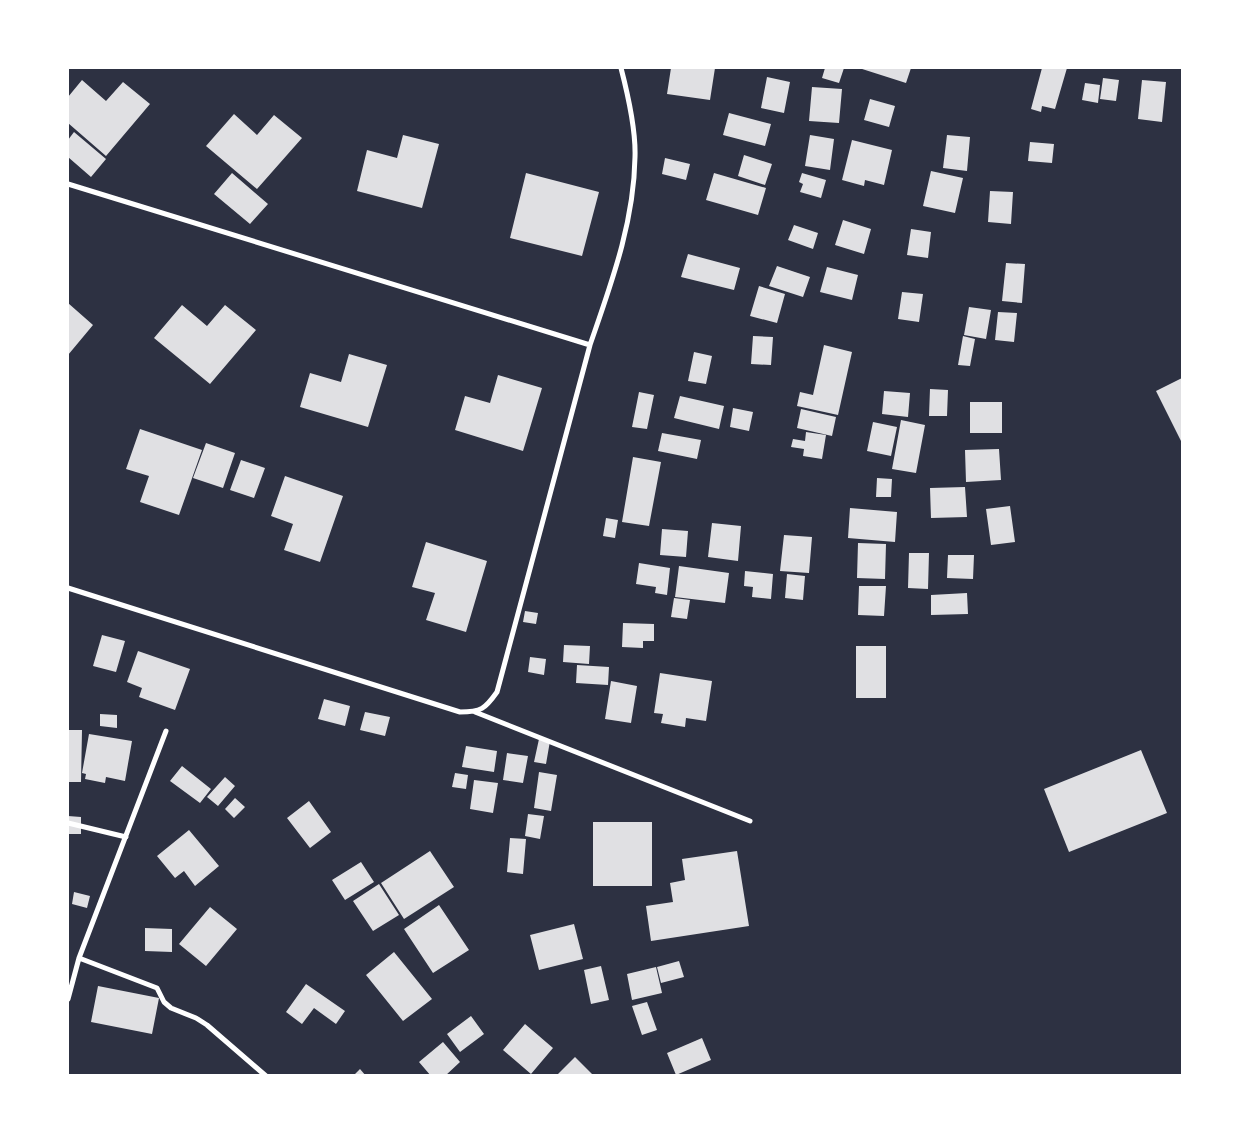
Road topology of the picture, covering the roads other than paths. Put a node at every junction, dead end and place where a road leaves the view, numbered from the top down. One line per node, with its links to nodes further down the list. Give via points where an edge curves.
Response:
1 (621, 68): 3 (street, via 629,98 636,156 632,199 626,230)
2 (68, 184): 3 (street)
3 (590, 345): 5 (street, via 497,692 487,706)
4 (68, 588): 5 (street, via 460,712)
5 (475, 712): 7 (street)
6 (166, 731): 9 (street)
7 (750, 821)
8 (68, 824): 9 (street)
9 (126, 837): 10 (street)
10 (79, 958): 11 (street); 12 (street, via 157,988 171,1008 207,1025)
11 (68, 998)
12 (266, 1076)

